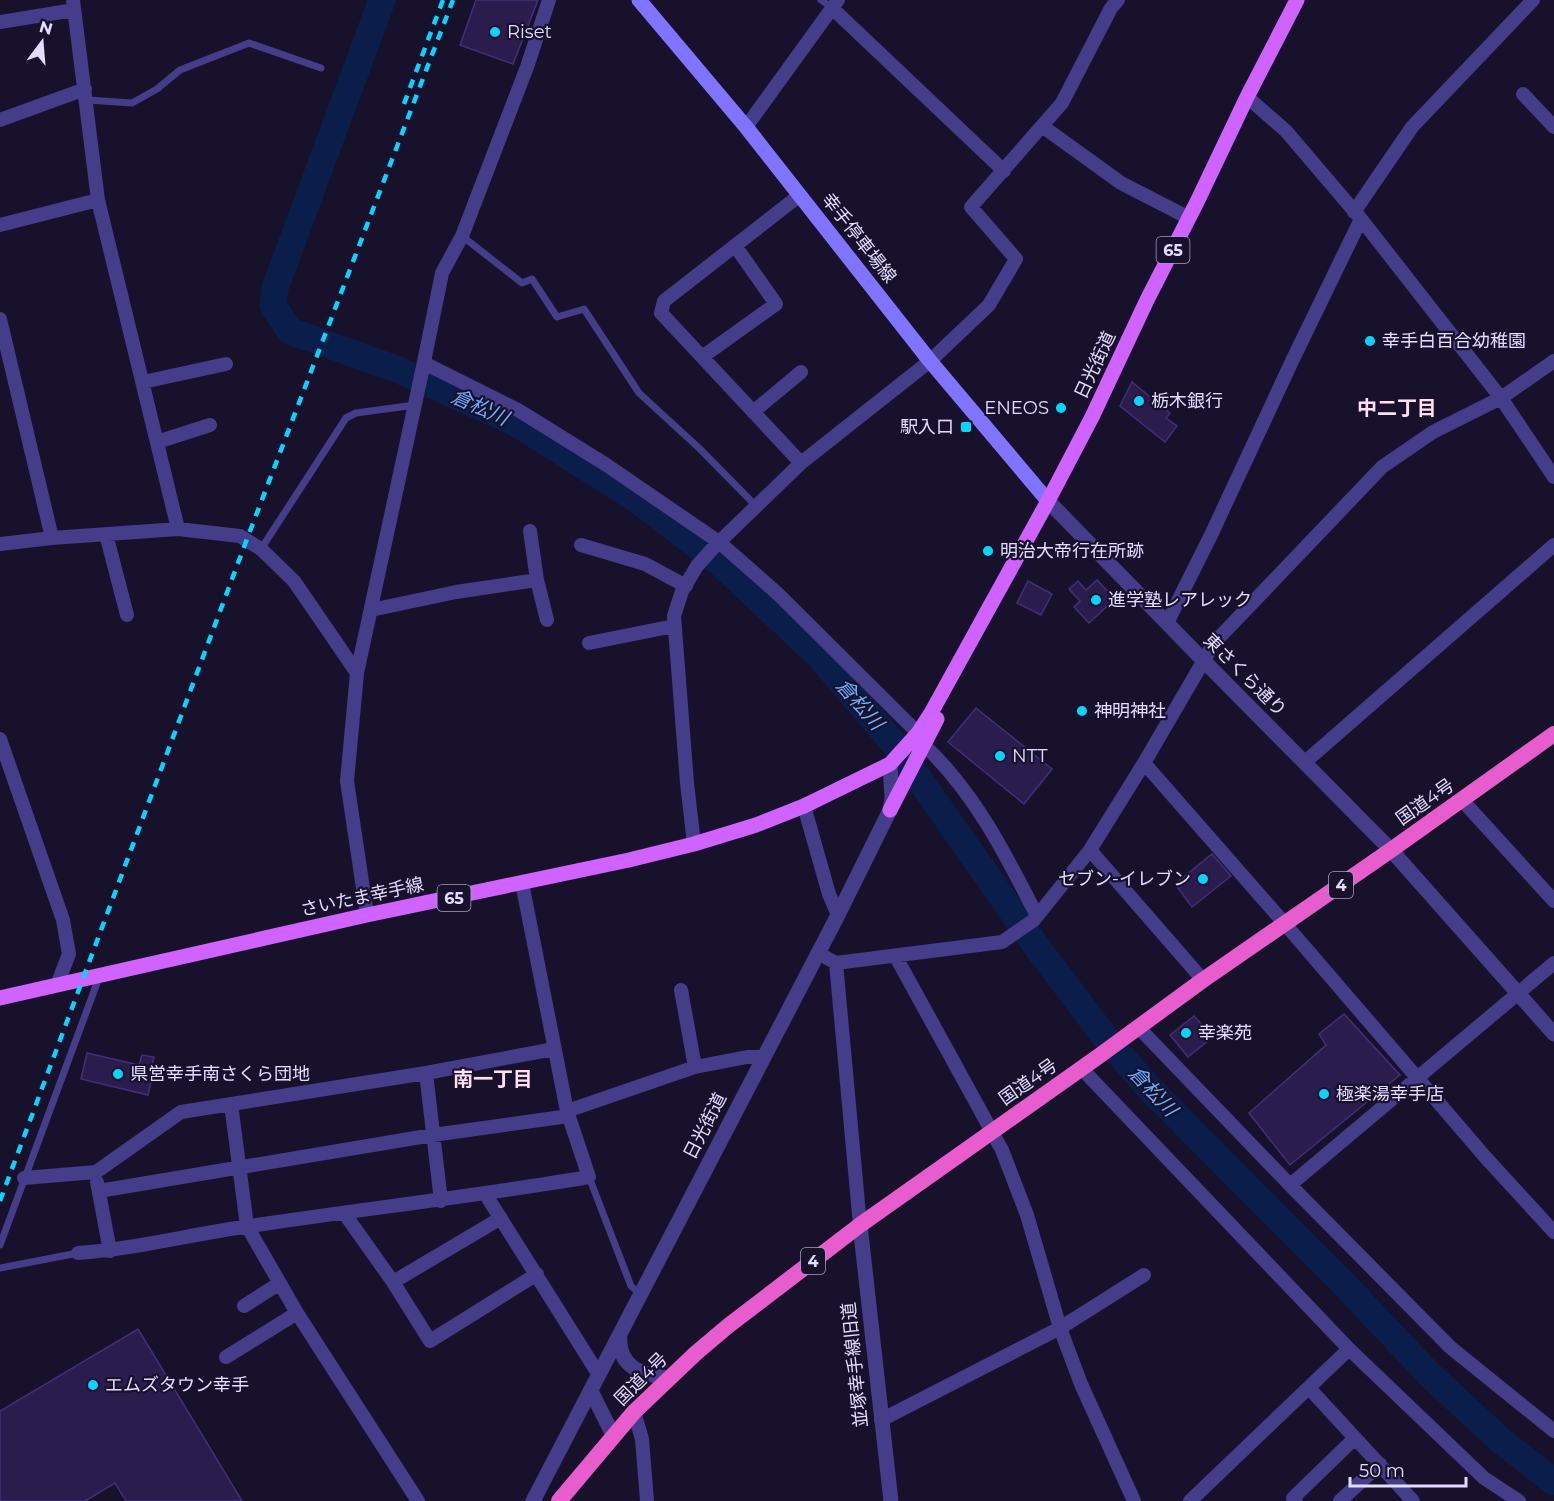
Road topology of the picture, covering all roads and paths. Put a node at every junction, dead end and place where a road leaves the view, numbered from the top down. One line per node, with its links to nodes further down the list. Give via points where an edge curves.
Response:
1 (549, 0): 23 (street)
2 (639, 0): 15 (main road, 幸手停車場線)
3 (1118, 0): 14 (street, via 1062,103)
4 (1297, 0): 12 (main road, 日光街道 / 65)
5 (1533, 0): 20 (street, via 1412,127)
6 (831, 3): 15 (street); 17 (street)
7 (73, 5): 8 (street); 11 (street)
8 (0, 22)
9 (321, 68): 11 (lane, via 249,43 180,70 132,103)
10 (1523, 94): 16 (street)
11 (86, 95): 13 (street); 19 (street)
12 (1246, 97): 20 (street, via 1286,131); 21 (main road, 日光街道 / 65)
13 (0, 120)
14 (1042, 126): 17 (street); 21 (street, via 1121,183)
15 (746, 127): 18 (main road, 幸手停車場線)
16 (1554, 127)
17 (1004, 171): 27 (street, via 971,207 1016,259 989,306)
18 (800, 195): 24 (street); 27 (main road, 幸手停車場線)
19 (98, 200): 22 (street); 32 (street)
20 (1358, 216): 33 (street); 56 (street)
21 (1189, 218): 40 (main road, 日光街道 / 65)
22 (0, 225)
23 (462, 236): 30 (street, via 442,273); 41 (lane, via 522,283 532,279 556,317 584,309 639,393)
24 (736, 247): 26 (street, via 776,304); 26 (street, via 664,301 661,313)
25 (0, 319): 45 (street)
26 (702, 357): 35 (street)
27 (930, 361): 38 (street); 40 (main road, 幸手停車場線)
28 (1554, 361): 33 (street)
29 (226, 364): 32 (street)
30 (424, 365): 34 (street); 48 (street, via 518,410 605,464)
31 (801, 372): 35 (street)
32 (143, 382): 37 (street)
33 (1501, 398): 39 (street); 59 (street, via 1433,432 1382,467 1214,643)
34 (415, 405): 50 (lane, via 356,413 346,418); 53 (street)
35 (753, 412): 38 (street)
36 (210, 425): 37 (street)
37 (157, 442): 42 (street)
38 (801, 463): 41 (street)
39 (1554, 477)
40 (1048, 501): 56 (street, 東さくら通り); 63 (main road, 日光街道 / 65)
41 (756, 506): 48 (street)
42 (178, 529): 44 (street); 50 (street, via 240,536)
43 (530, 531): 51 (street)
44 (106, 534): 45 (street); 54 (street)
45 (52, 538): 46 (street)
46 (0, 544)
47 (581, 545): 52 (street, via 645,564)
48 (717, 545): 52 (street, via 697,566); 63 (street, via 778,594)
49 (1554, 545): 65 (street)
50 (261, 549): 60 (street, via 294,580)
51 (537, 580): 53 (street); 55 (street)
52 (686, 586): 57 (street)
53 (371, 610): 60 (street)
54 (127, 615)
55 (547, 620)
56 (1167, 623): 59 (street, 東さくら通り)
57 (674, 626): 58 (street); 70 (street)
58 (589, 644)
59 (1203, 660): 65 (street, 東さくら通り); 66 (street)
60 (357, 673): 75 (street, via 347,781)
61 (1554, 734): 67 (highway, 国道4号 / 4)
62 (0, 741): 85 (street, via 63,920 69,954)
63 (919, 742): 64 (main road, 65); 69 (main road); 77 (street, via 939,760 976,807 1006,855)
64 (892, 761): 68 (main road, さいたま幸手線 / 65); 69 (street, 日光街道)
65 (1305, 762): 72 (street, 東さくら通り)
66 (1144, 763): 71 (street); 78 (street)
67 (1462, 800): 72 (highway, 国道4号 / 4); 74 (street)
68 (804, 806): 70 (main road, さいたま幸手線 / 65); 76 (street)
69 (890, 810): 76 (street, 日光街道)
70 (694, 844): 73 (main road, さいたま幸手線 / 65)
71 (1090, 850): 77 (street); 84 (street)
72 (1391, 850): 78 (highway, 国道4号 / 4); 87 (street, 東さくら通り)
73 (522, 884): 75 (main road, さいたま幸手線 / 65); 91 (street)
74 (1554, 901)
75 (367, 915): 83 (main road, さいたま幸手線 / 65)
76 (838, 915): 79 (street, 日光街道)
77 (1036, 918): 80 (street, via 1002,942)
78 (1285, 924): 84 (highway, 国道4号 / 4); 96 (street)
79 (818, 953): 81 (street); 92 (street, 日光街道)
80 (896, 957): 81 (street); 99 (street)
81 (836, 963): 111 (street)
82 (1554, 963): 87 (street)
83 (100, 975): 85 (main road, さいたま幸手線 / 65); 104 (lane)
84 (1203, 980): 89 (highway, 国道4号 / 4)
85 (57, 985): 88 (main road, さいたま幸手線 / 65)
86 (681, 990): 93 (street)
87 (1519, 993): 90 (street, 東さくら通り); 96 (street)
88 (0, 998)
89 (1133, 1031): 94 (highway, 国道4号 / 4); 105 (street)
90 (1554, 1034)
91 (554, 1049): 95 (street); 98 (street)
92 (763, 1057): 93 (street); 122 (street, 日光街道)
93 (695, 1067): 98 (street)
94 (1082, 1069): 99 (highway, 国道4号 / 4); 127 (street)
95 (426, 1072): 97 (street); 100 (street)
96 (1417, 1079): 105 (street); 113 (street)
97 (231, 1104): 101 (street); 102 (street, via 180,1112)
98 (568, 1114): 100 (street); 103 (street)
99 (992, 1131): 111 (highway, 国道4号 / 4); 125 (street, via 1027,1215)
100 (433, 1135): 101 (street); 108 (street)
101 (240, 1166): 106 (street); 112 (street)
102 (96, 1172): 104 (street); 106 (street)
103 (589, 1177): 107 (street); 122 (lane, via 630,1286)
104 (24, 1178): 114 (lane)
105 (1290, 1185): 135 (street, via 1450,1347)
106 (99, 1191): 115 (street)
107 (486, 1195): 108 (street); 110 (street)
108 (441, 1200): 109 (street)
109 (344, 1213): 112 (street); 120 (street)
110 (501, 1218): 118 (street); 120 (street)
111 (860, 1225): 130 (highway, 国道4号 / 4, via 728,1326); 134 (street, 並塚幸手線旧道)
112 (247, 1226): 115 (street); 121 (street)
113 (1553, 1229)
114 (0, 1245)
115 (110, 1251): 116 (street)
116 (78, 1253): 117 (lane)
117 (0, 1268)
118 (537, 1274): 120 (street, via 430,1341); 129 (street)
119 (1144, 1275): 125 (street)
120 (393, 1282)
121 (280, 1283): 123 (street); 124 (street)
122 (641, 1294): 126 (street, 日光街道)
123 (244, 1306)
124 (297, 1312): 128 (street); 139 (street)
125 (1060, 1328): 134 (street); 144 (street)
126 (620, 1334): 129 (street, 日光街道); 130 (street, via 619,1348 635,1370)
127 (1349, 1349): 131 (street); 149 (street, via 1484,1478)
128 (226, 1357)
129 (599, 1375): 132 (street, 日光街道)
130 (669, 1378): 133 (highway, 国道4号 / 4)
131 (1309, 1388): 137 (street); 145 (street)
132 (591, 1391): 136 (street); 140 (street, 日光街道)
133 (634, 1412): 136 (highway, 国道4号 / 4); 142 (street, via 642,1439)
134 (881, 1420): 143 (street, 並塚幸手線旧道)
135 (1554, 1431)
136 (613, 1435): 141 (highway, 国道4号 / 4)
137 (1355, 1438): 138 (street); 146 (street, via 1293,1498)
138 (1380, 1464): 147 (street); 148 (street)
139 (418, 1501)
140 (533, 1501)
141 (559, 1501)
142 (647, 1501)
143 (891, 1501)
144 (1134, 1501)
145 (1190, 1501)
146 (1296, 1501)
147 (1340, 1501)
148 (1413, 1501)
149 (1519, 1501)

